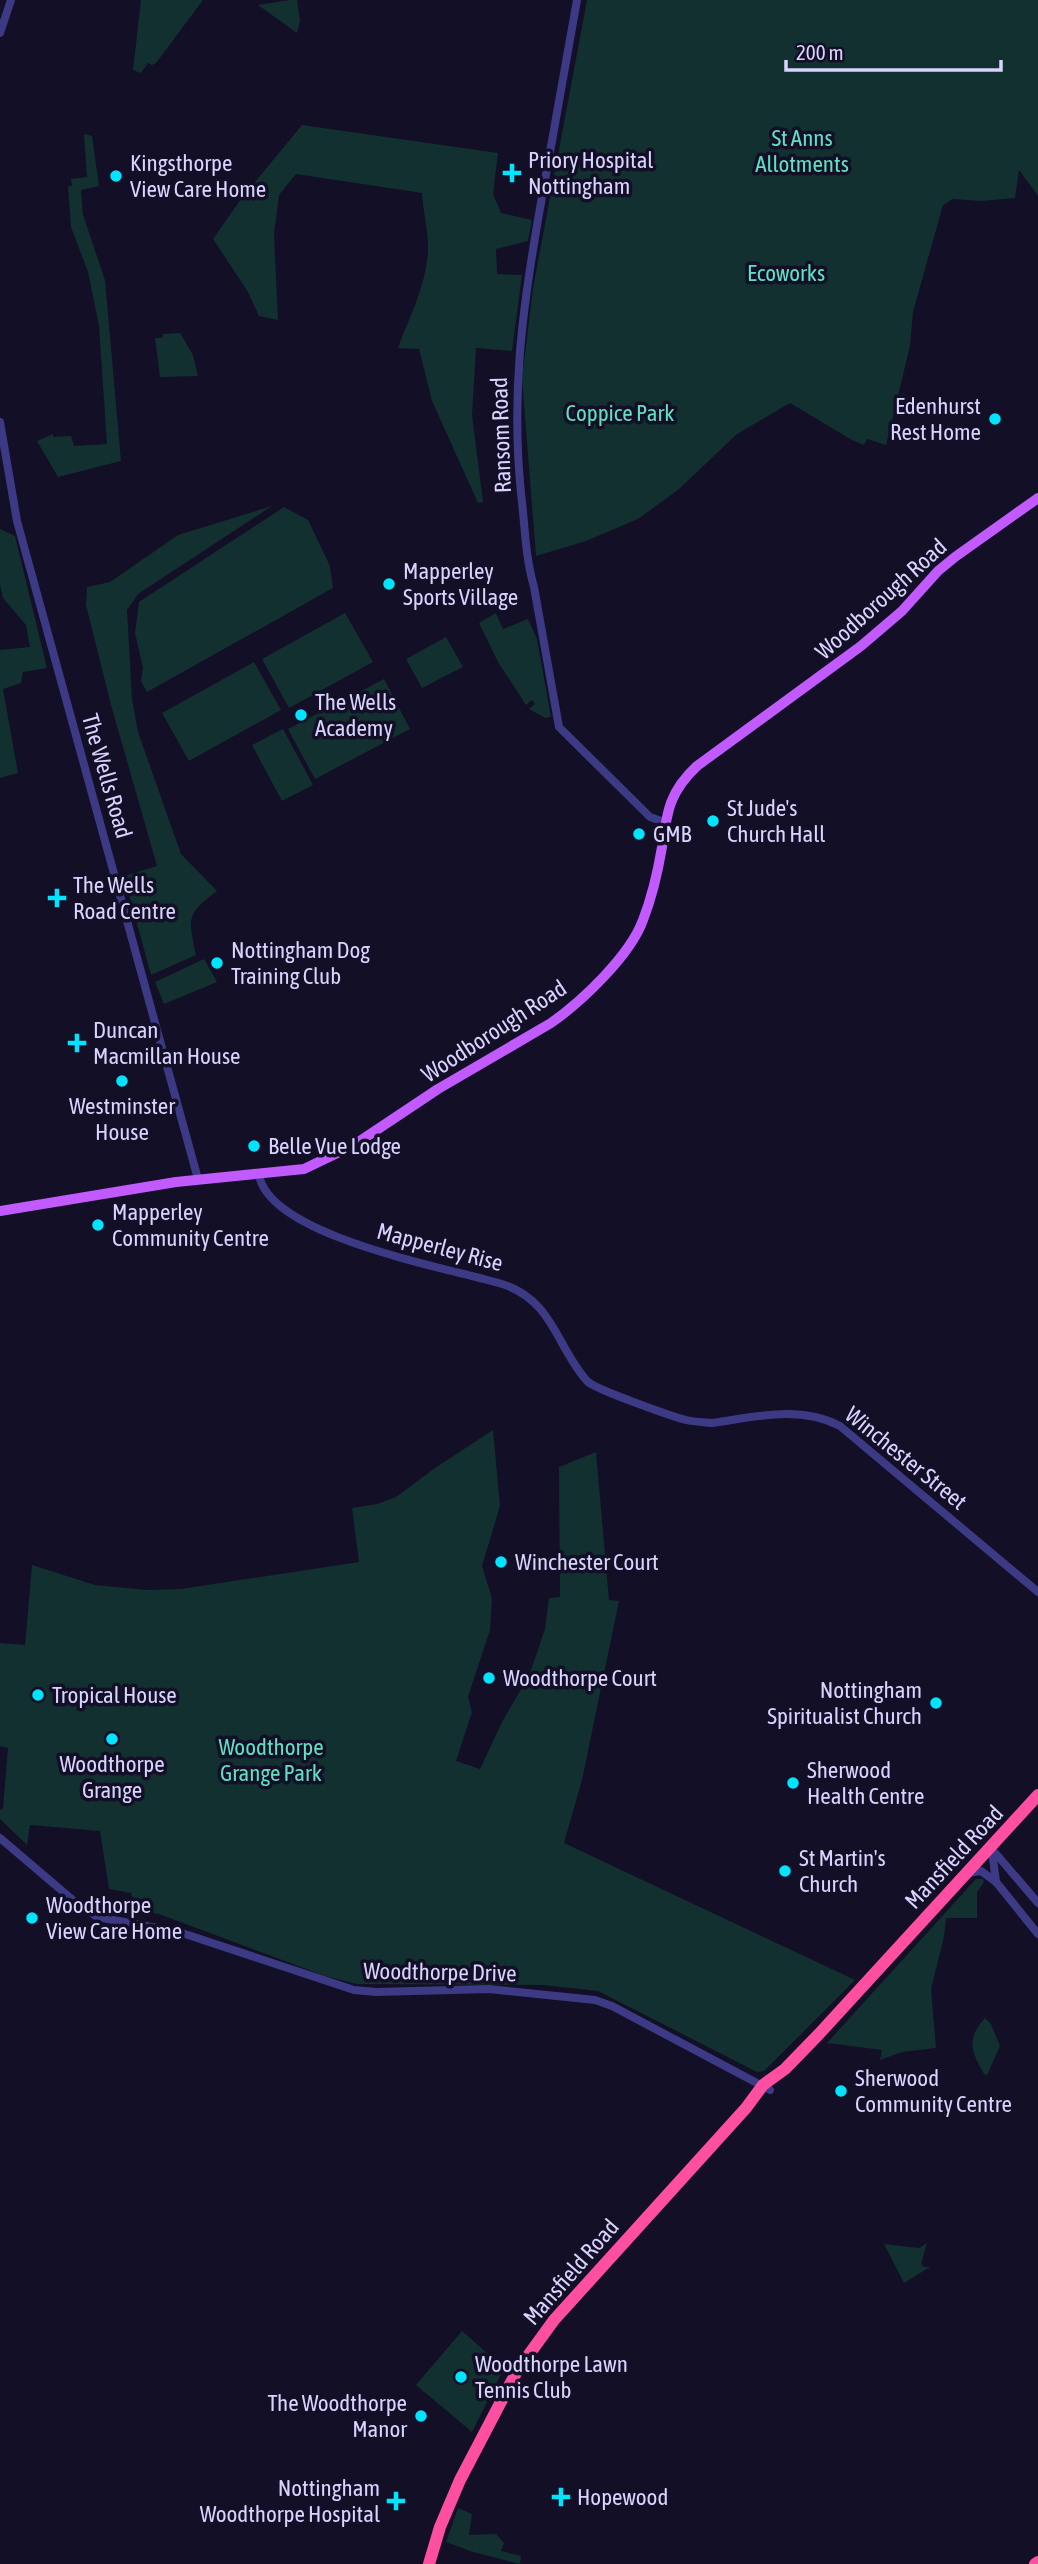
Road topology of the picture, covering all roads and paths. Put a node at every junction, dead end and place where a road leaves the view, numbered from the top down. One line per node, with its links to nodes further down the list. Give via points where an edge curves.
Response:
1 (10, 0): 3 (street)
2 (578, 0): 6 (street, Ransom Road, via 522,309 516,429 523,526 559,727 650,817)
3 (0, 33)
4 (0, 422): 8 (street, The Wells Road, via 17,521)
5 (1038, 498): 6 (main road, Woodborough Road, via 939,571 861,646 697,766 682,780)
6 (664, 822): 7 (main road, Woodborough Road, via 658,866 637,933 568,1011 331,1158 296,1171)
7 (259, 1175): 8 (main road, Woodborough Road); 10 (street, Mapperley Rise, via 272,1201 299,1218 360,1245 501,1284 530,1298 545,1313)
8 (198, 1180): 9 (main road, Woodborough Road)
9 (0, 1211)
10 (589, 1384): 11 (street, Winchester Street, via 685,1419 712,1423 795,1413 832,1422)
11 (1038, 1592)
12 (1038, 1795): 14 (highway, Mansfield Road)
13 (0, 1838): 20 (street, Woodthorpe Drive, via 97,1917 162,1928 345,1987 376,1992 489,1989 595,2000)
14 (992, 1848): 15 (street); 16 (highway, Mansfield Road); 17 (street)
15 (1010, 1871): 17 (street); 18 (street)
16 (968, 1873): 17 (street, via 981,1871); 20 (highway, Mansfield Road)
17 (996, 1882): 19 (street)
18 (1038, 1903)
19 (1038, 1934)
20 (766, 2088): 21 (highway, Mansfield Road, via 561,2311 517,2371 460,2480)
21 (429, 2564)

